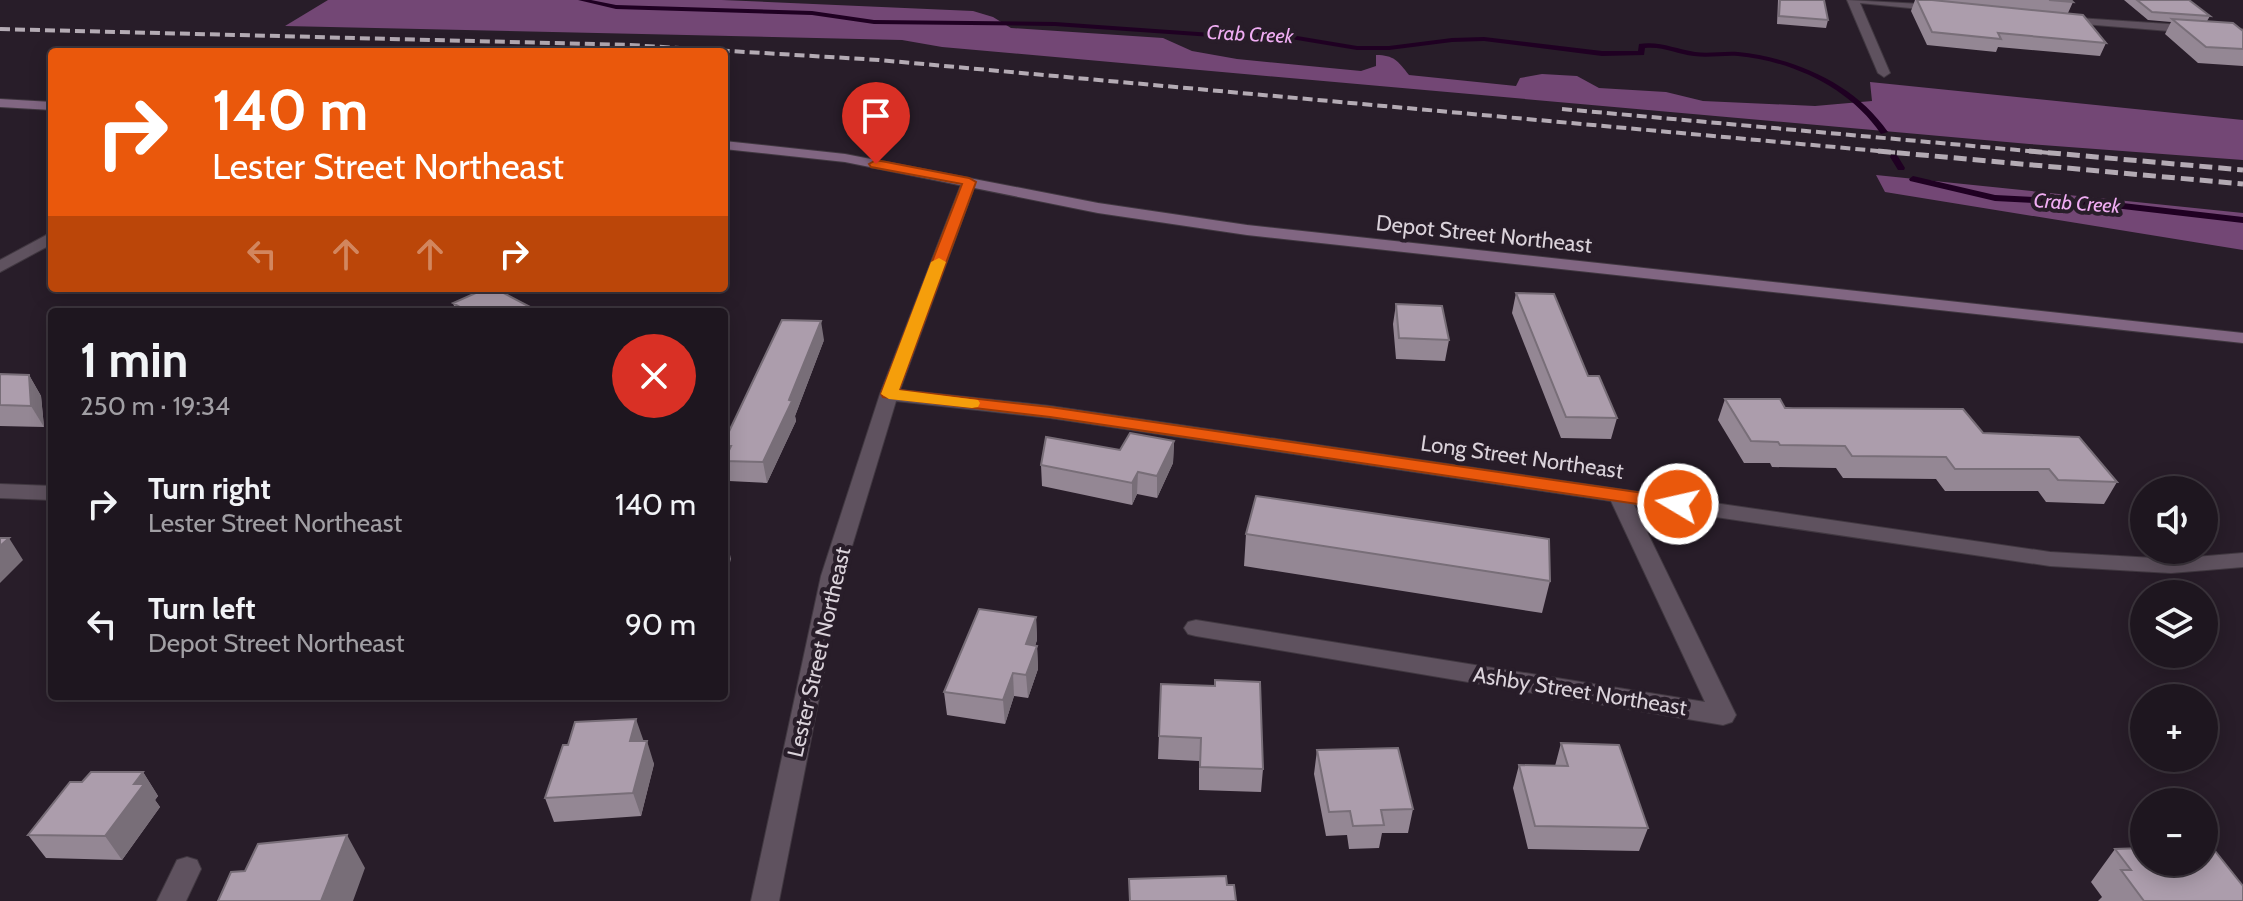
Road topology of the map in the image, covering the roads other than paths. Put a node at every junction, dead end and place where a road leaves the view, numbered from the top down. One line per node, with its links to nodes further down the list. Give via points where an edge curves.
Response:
1 (1856, 0): 2 (street); 5 (street)
2 (1952, 9)
3 (2046, 18): 4 (street)
4 (2243, 33)
5 (1884, 73)
6 (0, 103): 7 (main road)
7 (48, 106)
8 (728, 145): 9 (main road, Depot Street Northeast, via 845,158)
9 (969, 182): 12 (main road, Depot Street Northeast, via 1247,230); 13 (street, Lester Street Northeast)
10 (48, 239): 11 (street)
11 (0, 267)
12 (2243, 338)
13 (889, 394): 16 (street, Long Street Northeast, via 1050,412); 21 (street, Lester Street Northeast, via 832,576)
14 (0, 491): 15 (street)
15 (48, 493)
16 (1619, 495): 17 (street, Long Street Northeast, via 2050,559 2147,566); 18 (street, Ashby Street Northeast, via 1723,715)
17 (2243, 560)
18 (1196, 628)
19 (187, 869): 20 (street)
20 (171, 901)
21 (765, 901)

